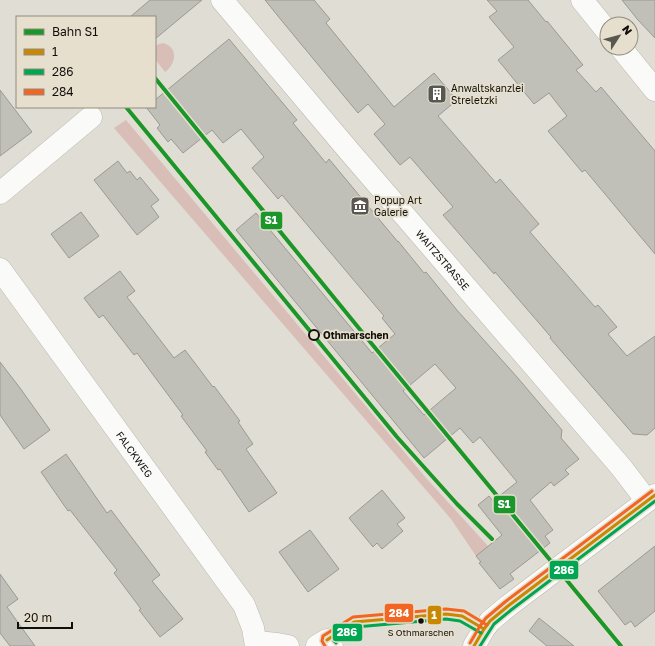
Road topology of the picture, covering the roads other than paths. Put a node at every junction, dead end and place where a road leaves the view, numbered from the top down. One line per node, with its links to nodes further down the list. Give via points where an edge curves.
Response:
1 (222, 0): 9 (street, WAITZSTRASSE, via 349,152)
2 (582, 0): 3 (street)
3 (599, 21)
4 (627, 56): 5 (street)
5 (655, 90)
6 (91, 117): 7 (street)
7 (0, 193)
8 (0, 269): 10 (street, FALCKWEG, via 244,605)
9 (651, 498): 12 (street, via 490,621)
10 (256, 644): 11 (street)
11 (288, 646)
12 (474, 646)

